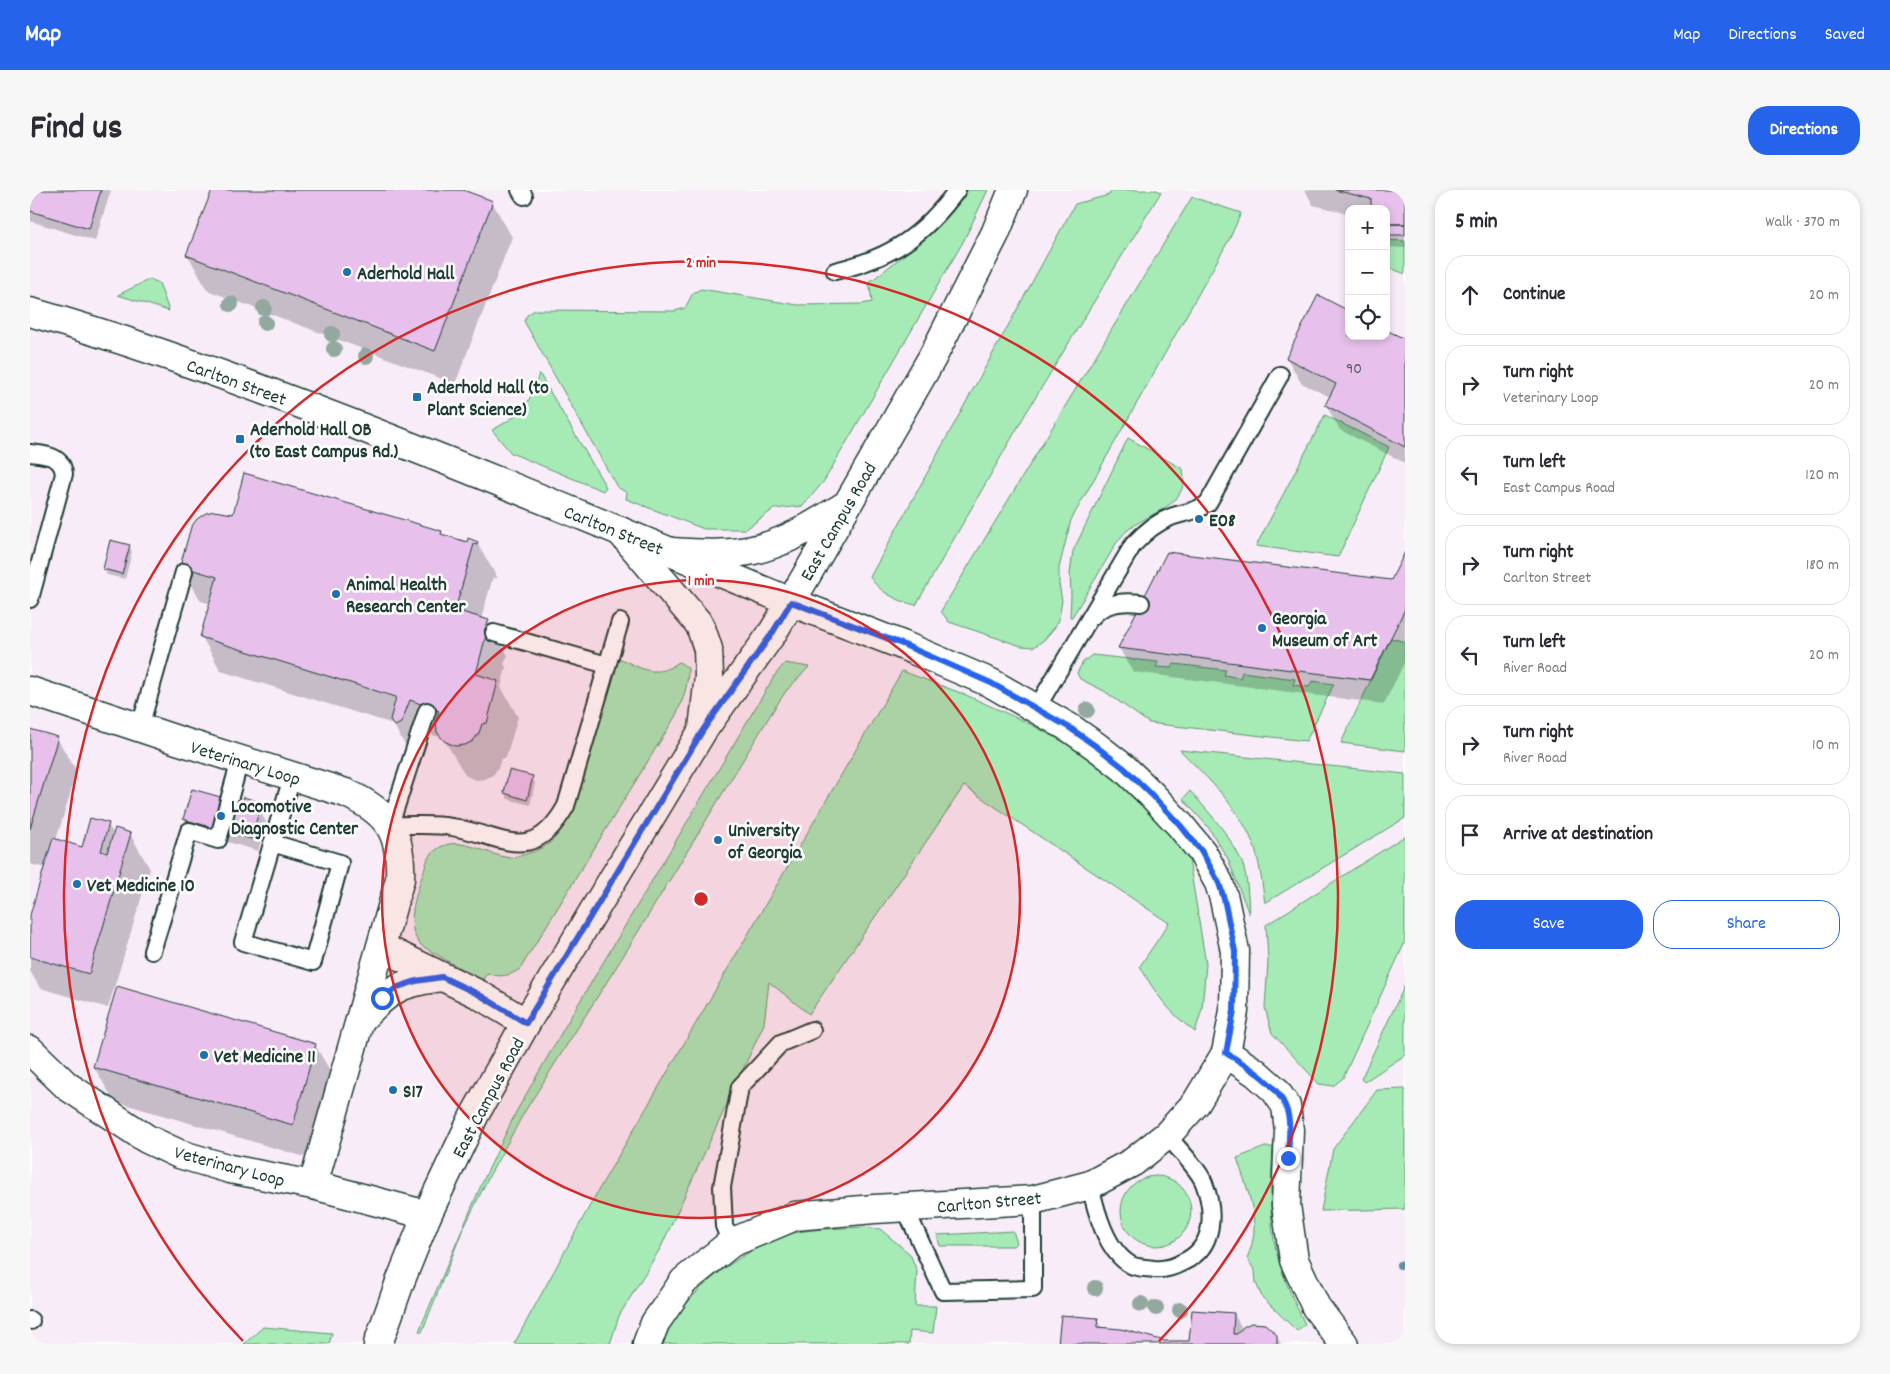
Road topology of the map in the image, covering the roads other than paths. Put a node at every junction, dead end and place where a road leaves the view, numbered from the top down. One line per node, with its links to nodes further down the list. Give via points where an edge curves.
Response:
1 (957, 190): 3 (lane, via 932,220 898,247 881,257)
2 (1013, 190): 7 (street, East Campus Road, via 932,358)
3 (835, 271)
4 (30, 312): 8 (street, Carlton Street, via 158,352 361,426)
5 (1280, 374): 14 (lane, via 1208,503 1170,517 1137,541)
6 (30, 453): 11 (lane, via 57,459 64,474)
7 (846, 504): 9 (street, via 803,531 754,550 720,554); 12 (street, East Campus Road)
8 (620, 531): 9 (street, Carlton Street); 22 (street, via 700,625 708,649 709,676)
9 (669, 552): 12 (street, Carlton Street)
10 (184, 572): 21 (lane)
11 (30, 599)
12 (791, 602): 19 (street, Carlton Street, via 902,644 991,683); 22 (street, East Campus Road)
13 (1141, 602): 14 (lane, via 1114,604 1097,611)
14 (1089, 620): 19 (lane)
15 (620, 622): 17 (lane)
16 (494, 633): 17 (lane)
17 (607, 665): 25 (lane, via 566,806 558,820 540,837 512,843 452,827)
18 (30, 691): 21 (street, Veterinary Loop)
19 (1036, 709): 34 (street, Carlton Street, via 1070,728 1124,768 1180,825 1219,883 1235,951 1234,1011)
20 (427, 711): 25 (lane)
21 (140, 727): 23 (street, Veterinary Loop)
22 (703, 730): 31 (street, East Campus Road)
23 (240, 760): 24 (street, Veterinary Loop); 28 (lane, via 218,840 189,831)
24 (293, 776): 25 (street, Veterinary Loop, via 367,802); 26 (lane)
25 (390, 825): 27 (street, Veterinary Loop, via 399,850 400,879)
26 (272, 843): 26 (lane, via 243,942 312,962 340,863)
27 (381, 947): 29 (street); 30 (street, Veterinary Loop)
28 (152, 951)
29 (442, 977): 30 (street, via 398,987); 31 (street)
30 (362, 1018): 36 (street, Veterinary Loop)
31 (526, 1023): 40 (street, East Campus Road, via 474,1116)
32 (812, 1030): 41 (lane, via 781,1043 740,1087 722,1187 724,1226)
33 (30, 1050): 36 (street, Veterinary Loop, via 67,1086 164,1147 230,1169)
34 (1226, 1053): 35 (street, Carlton Street, via 1196,1103); 44 (street, via 1256,1073 1275,1090 1286,1106 1289,1130 1286,1205 1294,1260 1316,1307)
35 (1166, 1135): 37 (street, Carlton Street, via 1133,1162); 37 (lane, via 1204,1181 1207,1196 1210,1225 1207,1240 1201,1251 1190,1259 1161,1270 1132,1266 1108,1239)
36 (313, 1185): 40 (street, Veterinary Loop)
37 (1090, 1185): 38 (street, Carlton Street)
38 (1033, 1200): 39 (street, Carlton Street); 39 (lane, via 1033,1289 943,1290)
39 (905, 1208): 41 (street, Carlton Street, via 795,1216)
40 (427, 1214): 42 (street, East Campus Road)
41 (730, 1243): 43 (street, Carlton Street, via 684,1281 655,1323)
42 (378, 1344)
43 (647, 1344)
44 (1344, 1344)

